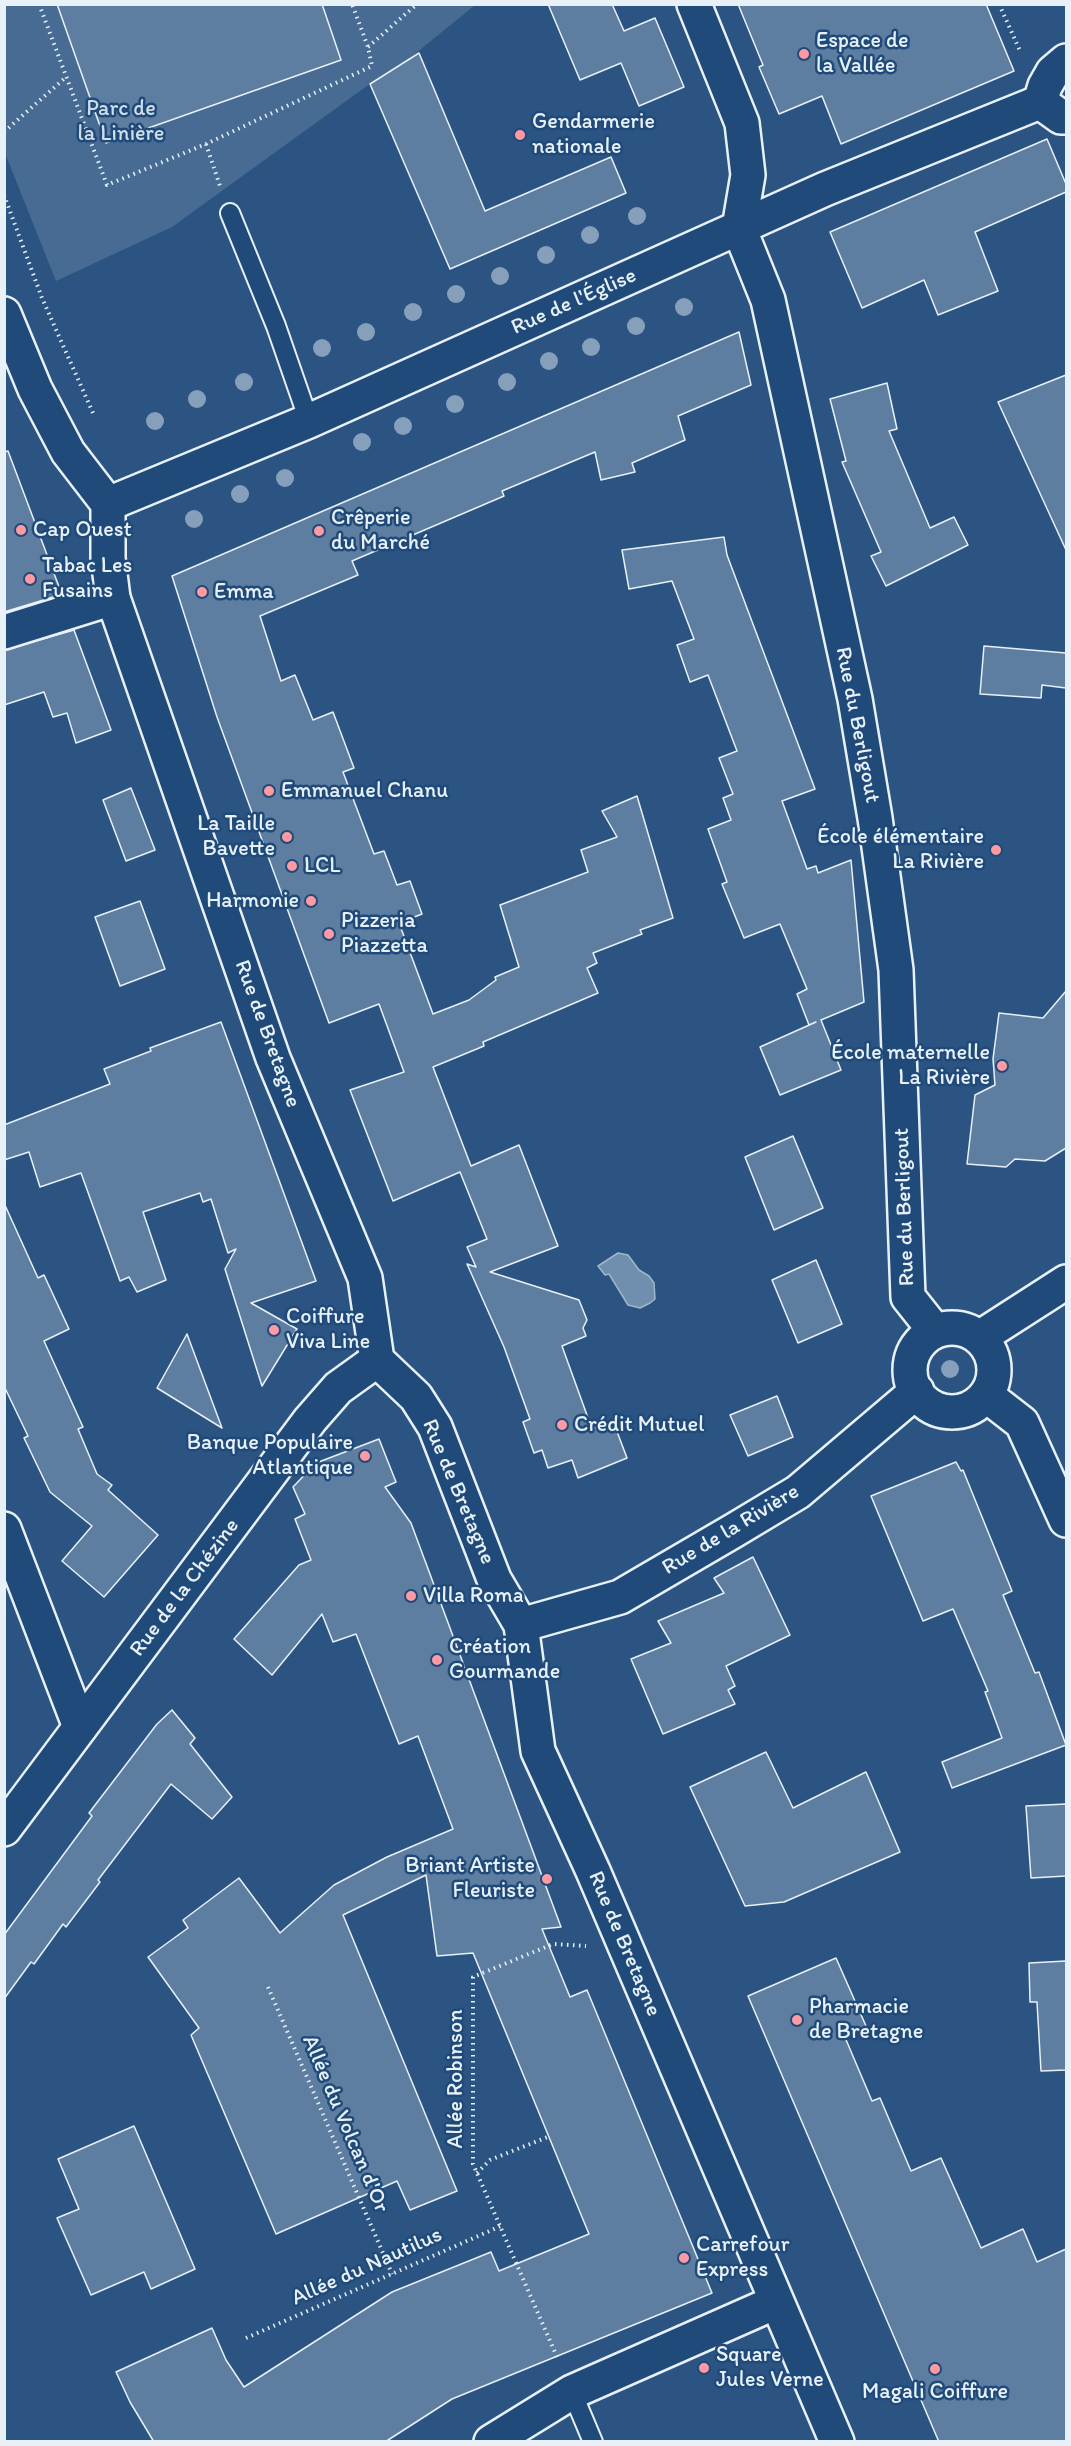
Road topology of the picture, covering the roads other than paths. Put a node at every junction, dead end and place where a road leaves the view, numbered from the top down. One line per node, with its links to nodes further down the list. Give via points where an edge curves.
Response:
1 (694, 4): 5 (street, via 742,123 748,175)
2 (1066, 61): 3 (street, Rue de l'Église, via 1053,72)
3 (1051, 102): 5 (street, Rue de l'Église, via 825,189)
4 (230, 213): 8 (lane)
5 (739, 228): 8 (street, Rue de l'Église); 13 (street, Rue du Berligout, via 768,300 855,699 896,970 908,1297)
6 (4, 314): 7 (street)
7 (10, 348): 9 (street, via 68,452)
8 (309, 421): 9 (street, Rue de l'Église)
9 (108, 504): 10 (street, Rue de Bretagne)
10 (113, 598): 11 (street); 15 (street, Rue de Bretagne, via 273,1058 365,1278)
11 (4, 632)
12 (1066, 1282): 14 (street)
13 (935, 1331): 14 (street, via 960,1328); 16 (street, via 916,1348 910,1364)
14 (979, 1338): 17 (street, via 991,1353 994,1367)
15 (377, 1360): 20 (street, Rue de Bretagne, via 416,1397 435,1427 494,1579); 21 (street, Rue de la Chézine, via 338,1388 310,1420)
16 (917, 1391): 17 (street, via 940,1410 957,1411); 20 (street, Rue de la Rivière, via 798,1492 722,1537 620,1597)
17 (986, 1395): 18 (street, via 1022,1423)
18 (1066, 1520)
19 (4, 1529): 21 (street)
20 (521, 1624): 23 (street, Rue de Bretagne, via 538,1751)
21 (80, 1727): 22 (street, Rue de la Chézine)
22 (4, 1829)
23 (776, 2302): 24 (street); 27 (street, Rue de Bretagne)
24 (572, 2392): 25 (street); 26 (lane)
25 (491, 2442)
26 (593, 2442)
27 (837, 2442)

